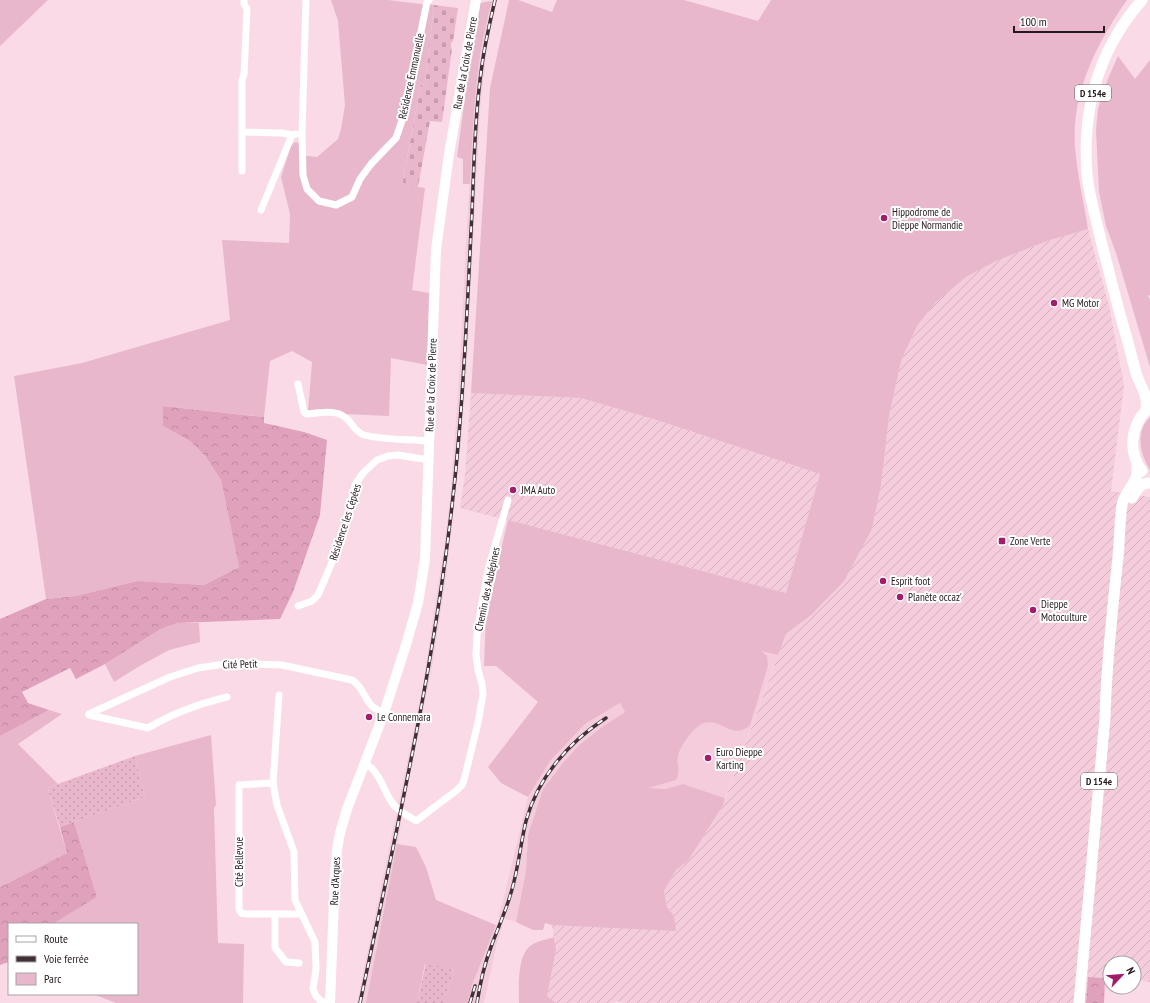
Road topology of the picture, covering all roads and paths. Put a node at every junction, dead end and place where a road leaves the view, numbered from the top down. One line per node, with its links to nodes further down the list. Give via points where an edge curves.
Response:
1 (244, 0): 6 (street, via 246,10)
2 (306, 0): 7 (street, Résidence Emmanuelle)
3 (429, 0): 7 (street, Résidence Emmanuelle, via 404,115 396,138 371,164 360,179 352,197 336,205 319,201 307,189 303,174)
4 (476, 0): 15 (main road, Rue de la Croix de Pierre, via 449,154 436,250)
5 (1142, 0): 11 (main road, D 154e, via 1120,29 1106,54 1095,81 1090,105 1087,174)
6 (242, 132): 8 (street); 9 (street)
7 (302, 133): 8 (street)
8 (292, 135): 10 (street)
9 (242, 171)
10 (261, 210)
11 (1102, 243): 13 (main road, D 154e); 14 (main road, D 154e, via 1132,359)
12 (298, 384): 15 (street, via 304,412 308,414 338,414 346,418 356,430 371,436)
13 (1150, 384)
14 (1148, 409): 17 (main road, via 1137,424 1133,440 1132,450)
15 (429, 441): 16 (main road, Rue de la Croix de Pierre)
16 (429, 460): 20 (street, Résidence les Cépées, via 398,454 377,460 363,473 355,486 342,539 318,595 312,601); 24 (main road, Rue de la Croix de Pierre, via 426,559 418,603)
17 (1138, 466): 18 (main road); 21 (main road, D 154e, via 1137,475 1122,503)
18 (1150, 482): 21 (main road, D 154e, via 1140,486 1130,501 1121,596)
19 (508, 500): 25 (street, Chemin des Aubépines, via 488,570 476,636 476,655 483,694 462,785 416,821 394,805 374,770)
20 (298, 606)
21 (1109, 658): 31 (main road, D 154e)
22 (279, 695): 26 (street)
23 (227, 698): 24 (street, Cité Petit, via 186,708 148,728 89,714 170,677 198,668 231,663 282,665 352,680 362,688 372,706)
24 (384, 713): 25 (main road, Rue de la Croix de Pierre)
25 (364, 763): 30 (main road, Rue d'Arques, via 347,809 337,850)
26 (273, 783): 27 (street, Cité Bellevue, via 239,784 239,909 241,913 246,914); 28 (street, via 277,805 294,852 295,900)
27 (275, 914): 28 (street, Cité Bellevue); 29 (street, via 274,948 286,962)
28 (301, 914): 30 (street, via 315,942 316,969 313,989 321,1001)
29 (299, 963)
30 (329, 1003)
31 (1079, 1003)

